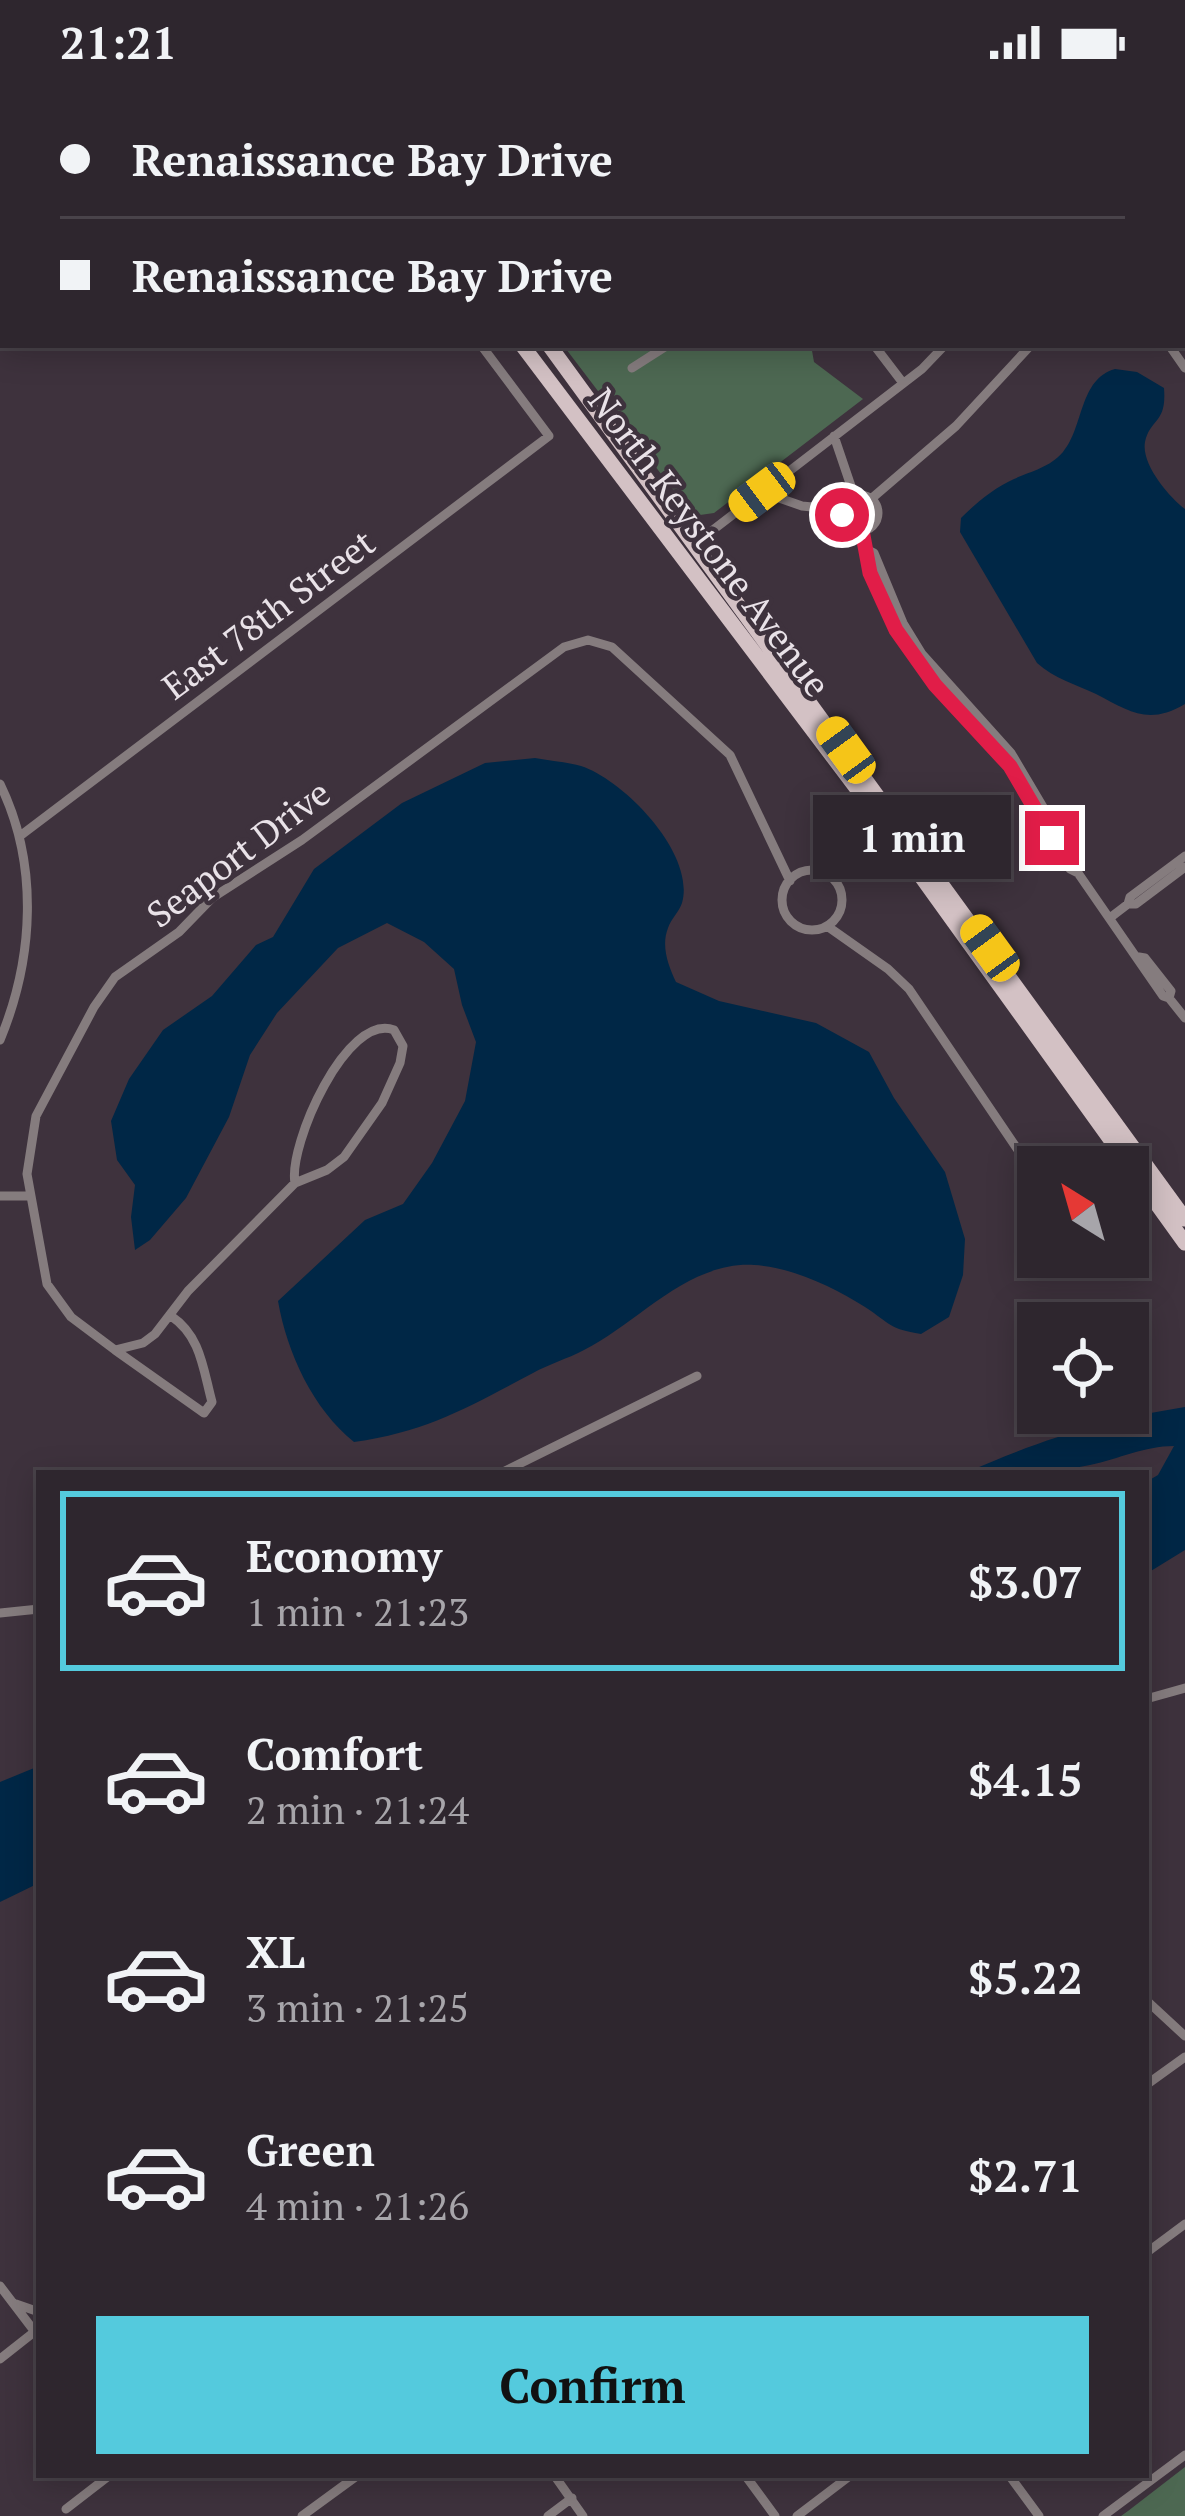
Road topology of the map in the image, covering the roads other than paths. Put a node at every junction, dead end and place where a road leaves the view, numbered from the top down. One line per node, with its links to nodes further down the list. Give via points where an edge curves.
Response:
1 (483, 348): 10 (street, North Keystone Avenue)
2 (525, 348): 33 (main road, North Keystone Avenue, via 882,822)
3 (552, 348): 17 (main road, North Keystone Avenue)
4 (663, 348): 8 (street)
5 (876, 348): 9 (street)
6 (942, 348): 9 (street)
7 (1028, 348): 14 (street, via 970,414)
8 (632, 368)
9 (903, 383): 11 (street)
10 (549, 436): 19 (street, East 78th Street)
11 (834, 436): 12 (street); 13 (street)
12 (762, 492): 15 (street); 17 (street)
13 (854, 496): 14 (street); 15 (street)
14 (871, 499): 16 (street, via 877,519)
15 (842, 510): 16 (street, via 849,527)
16 (862, 530): 24 (street, via 920,650 1011,753)
17 (695, 543): 32 (main road, North Keystone Avenue)
18 (0, 784): 19 (street)
19 (20, 836): 27 (street, via 25,950)
20 (1185, 856): 23 (street)
21 (1185, 866): 23 (street)
22 (790, 881): 25 (street, via 782,898 789,919 808,930); 25 (street, via 815,871 836,883 842,903); 31 (street, Seaport Drive, via 733,759 616,650 593,640 564,647 212,898 116,977 36,1116)
23 (1128, 904): 24 (street)
24 (1111, 917): 26 (street)
25 (826, 926): 28 (street, via 909,989)
26 (1185, 1018)
27 (0, 1040)
28 (1017, 1149)
29 (295, 1183): 29 (street, via 299,1141 336,1066 371,1028 394,1030 402,1054 382,1103 339,1162); 34 (street)
30 (0, 1196): 31 (street)
31 (29, 1196): 35 (street, Seaport Drive, via 47,1284 71,1317)
32 (1185, 1220)
33 (1184, 1242)
34 (171, 1316): 35 (street, via 149,1339); 35 (street, Seaport Drive, via 194,1339 212,1402 204,1413)
35 (115, 1350)
36 (697, 1376): 37 (street)
37 (506, 1470)
38 (36, 1609): 39 (street)
39 (0, 1613)
40 (1185, 1688): 41 (street)
41 (1149, 1698)
42 (1149, 2003): 43 (street)
43 (1185, 2036)
44 (1185, 2057): 45 (street)
45 (1149, 2083)
46 (1185, 2224): 47 (street)
47 (1149, 2251)
48 (0, 2287): 49 (street)
49 (12, 2302): 50 (street); 51 (street)
50 (36, 2311)
51 (36, 2329)
52 (36, 2331): 53 (street)
53 (0, 2359)
54 (1185, 2455): 69 (street)
55 (106, 2478): 62 (street)
56 (354, 2478): 63 (street)
57 (556, 2478): 61 (street)
58 (747, 2478): 66 (street)
59 (847, 2478): 67 (street)
60 (1011, 2478): 68 (street)
61 (572, 2498): 64 (street); 65 (street)
62 (66, 2509)
63 (302, 2516)
64 (548, 2516)
65 (583, 2516)
66 (775, 2516)
67 (797, 2516)
68 (1040, 2516)
69 (1103, 2516)

